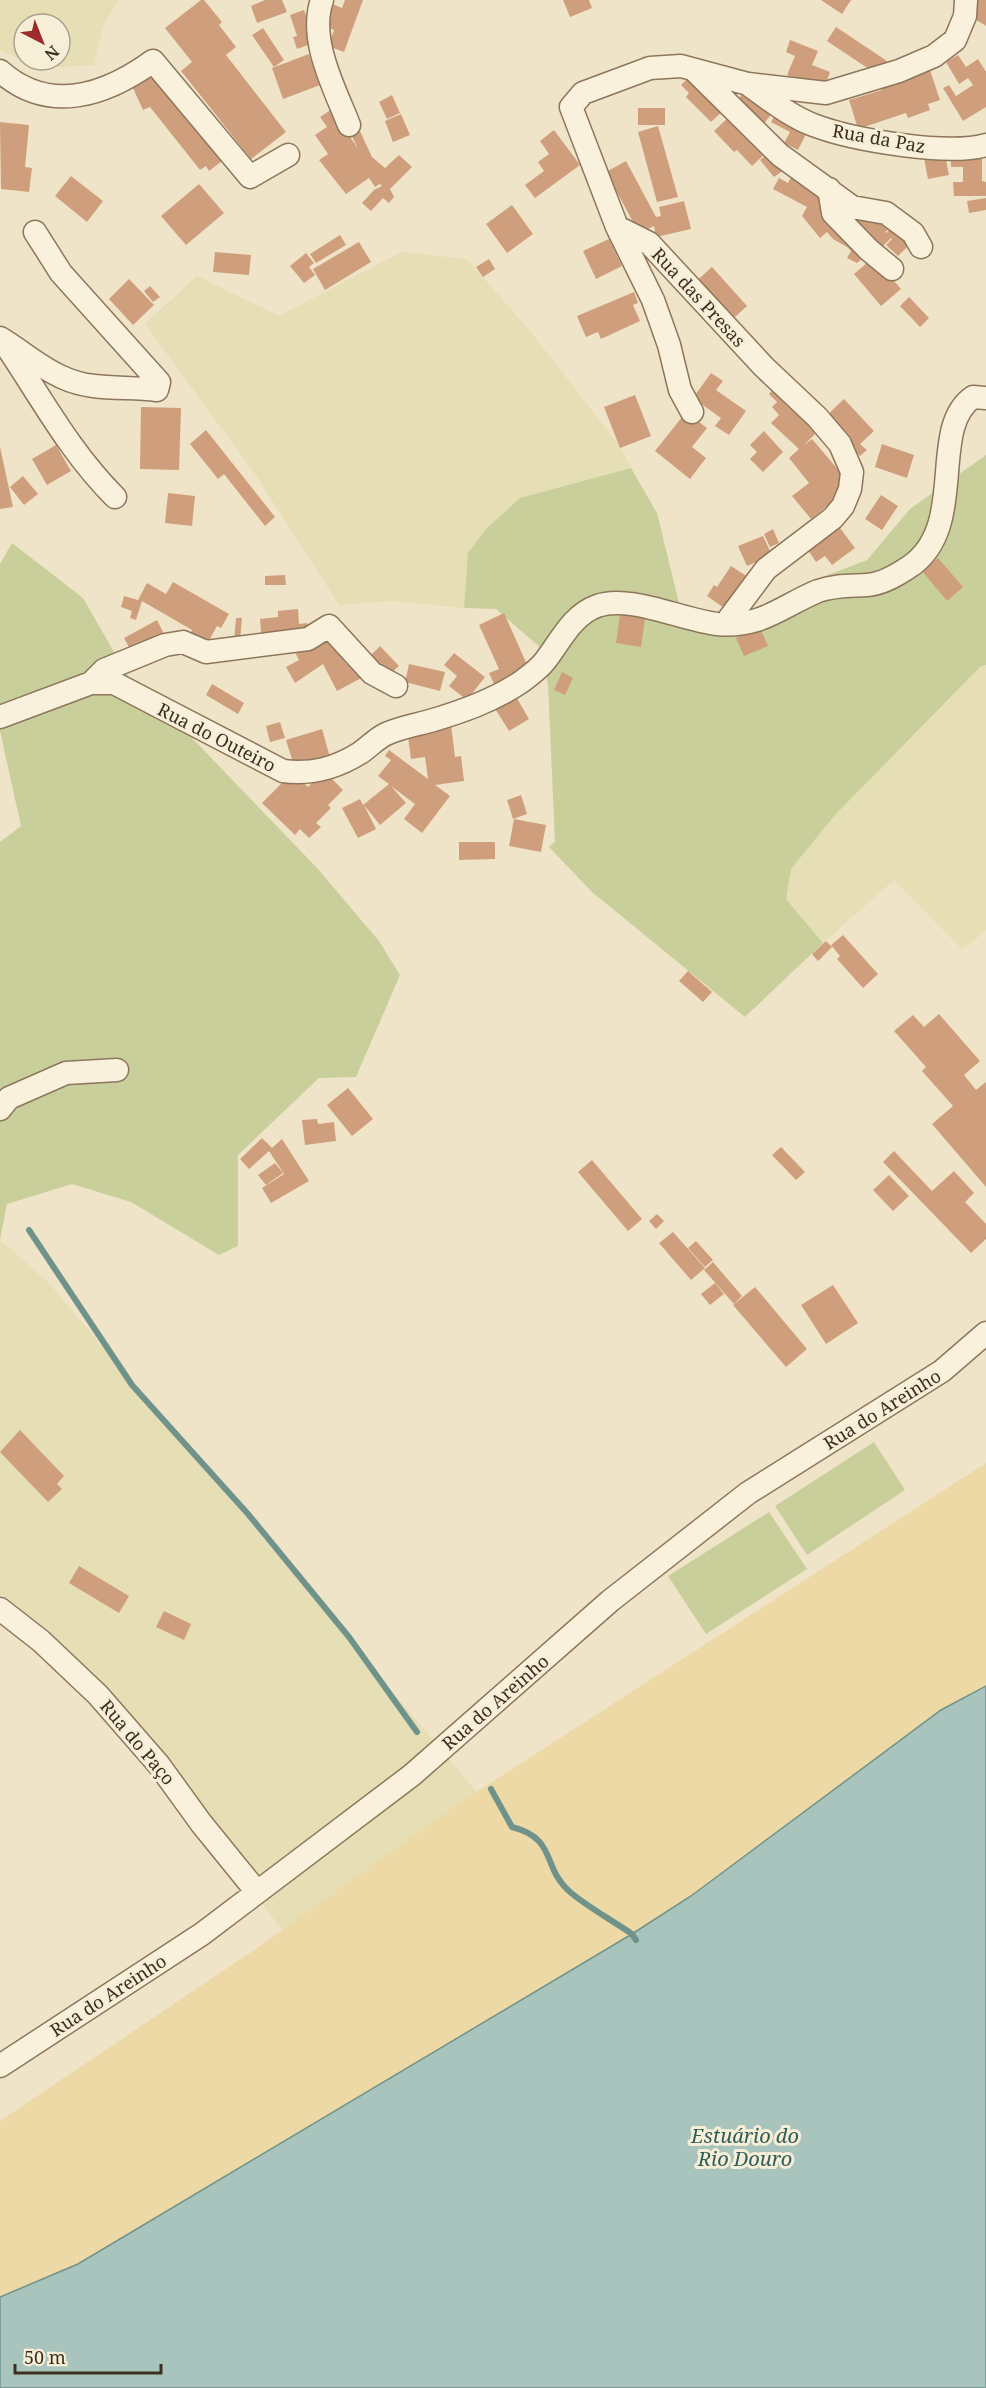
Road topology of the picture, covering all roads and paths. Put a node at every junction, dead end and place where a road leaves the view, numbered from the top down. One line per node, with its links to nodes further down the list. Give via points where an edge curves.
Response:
1 (322, 0): 6 (street, via 319,37)
2 (961, 5): 5 (street, via 965,16 956,40 934,56 899,71 826,93)
3 (693, 69): 5 (street); 9 (street, via 780,155); 10 (street, via 650,68 583,93 571,107)
4 (0, 71): 8 (street, via 15,84 48,96 80,96 127,80 153,61 250,177)
5 (748, 84): 7 (street, Rua da Paz, via 816,126 853,136 951,149)
6 (349, 125)
7 (986, 145)
8 (288, 155)
9 (829, 189): 12 (street, via 852,207 886,213 913,233); 13 (street, via 833,213)
10 (617, 227): 16 (street, via 652,300 680,390); 18 (street, Rua das Presas, via 649,243 764,367 817,417 840,444 852,472 850,489 833,519 766,569)
11 (35, 231): 14 (street, via 61,273 159,382 157,390 100,387 66,380)
12 (921, 248)
13 (892, 269)
14 (1, 338): 17 (street, via 59,430)
15 (986, 398): 18 (street, Rua do Outeiro, via 973,397 962,405 954,425 943,515 932,543 914,564 885,581 819,591 749,624)
16 (692, 412)
17 (115, 497)
18 (724, 624): 19 (street, Rua do Outeiro, via 625,603 597,606 575,621 543,664 489,700 385,734 331,768 302,773 283,771 114,683)
19 (90, 683): 20 (street, Rua do Outeiro, via 104,670 165,645 183,642 206,652 308,639 329,626 372,673); 21 (street, Rua do Outeiro)
20 (396, 686)
21 (0, 717)
22 (117, 1070): 23 (street, via 66,1073 9,1098)
23 (0, 1109)
24 (986, 1333): 26 (street, Rua do Areinho, via 942,1371 748,1493 610,1601 412,1775)
25 (0, 1609): 26 (street, Rua do Paço, via 98,1695 159,1765)
26 (257, 1892): 27 (street, Rua do Areinho, via 202,1934)
27 (0, 2066)

